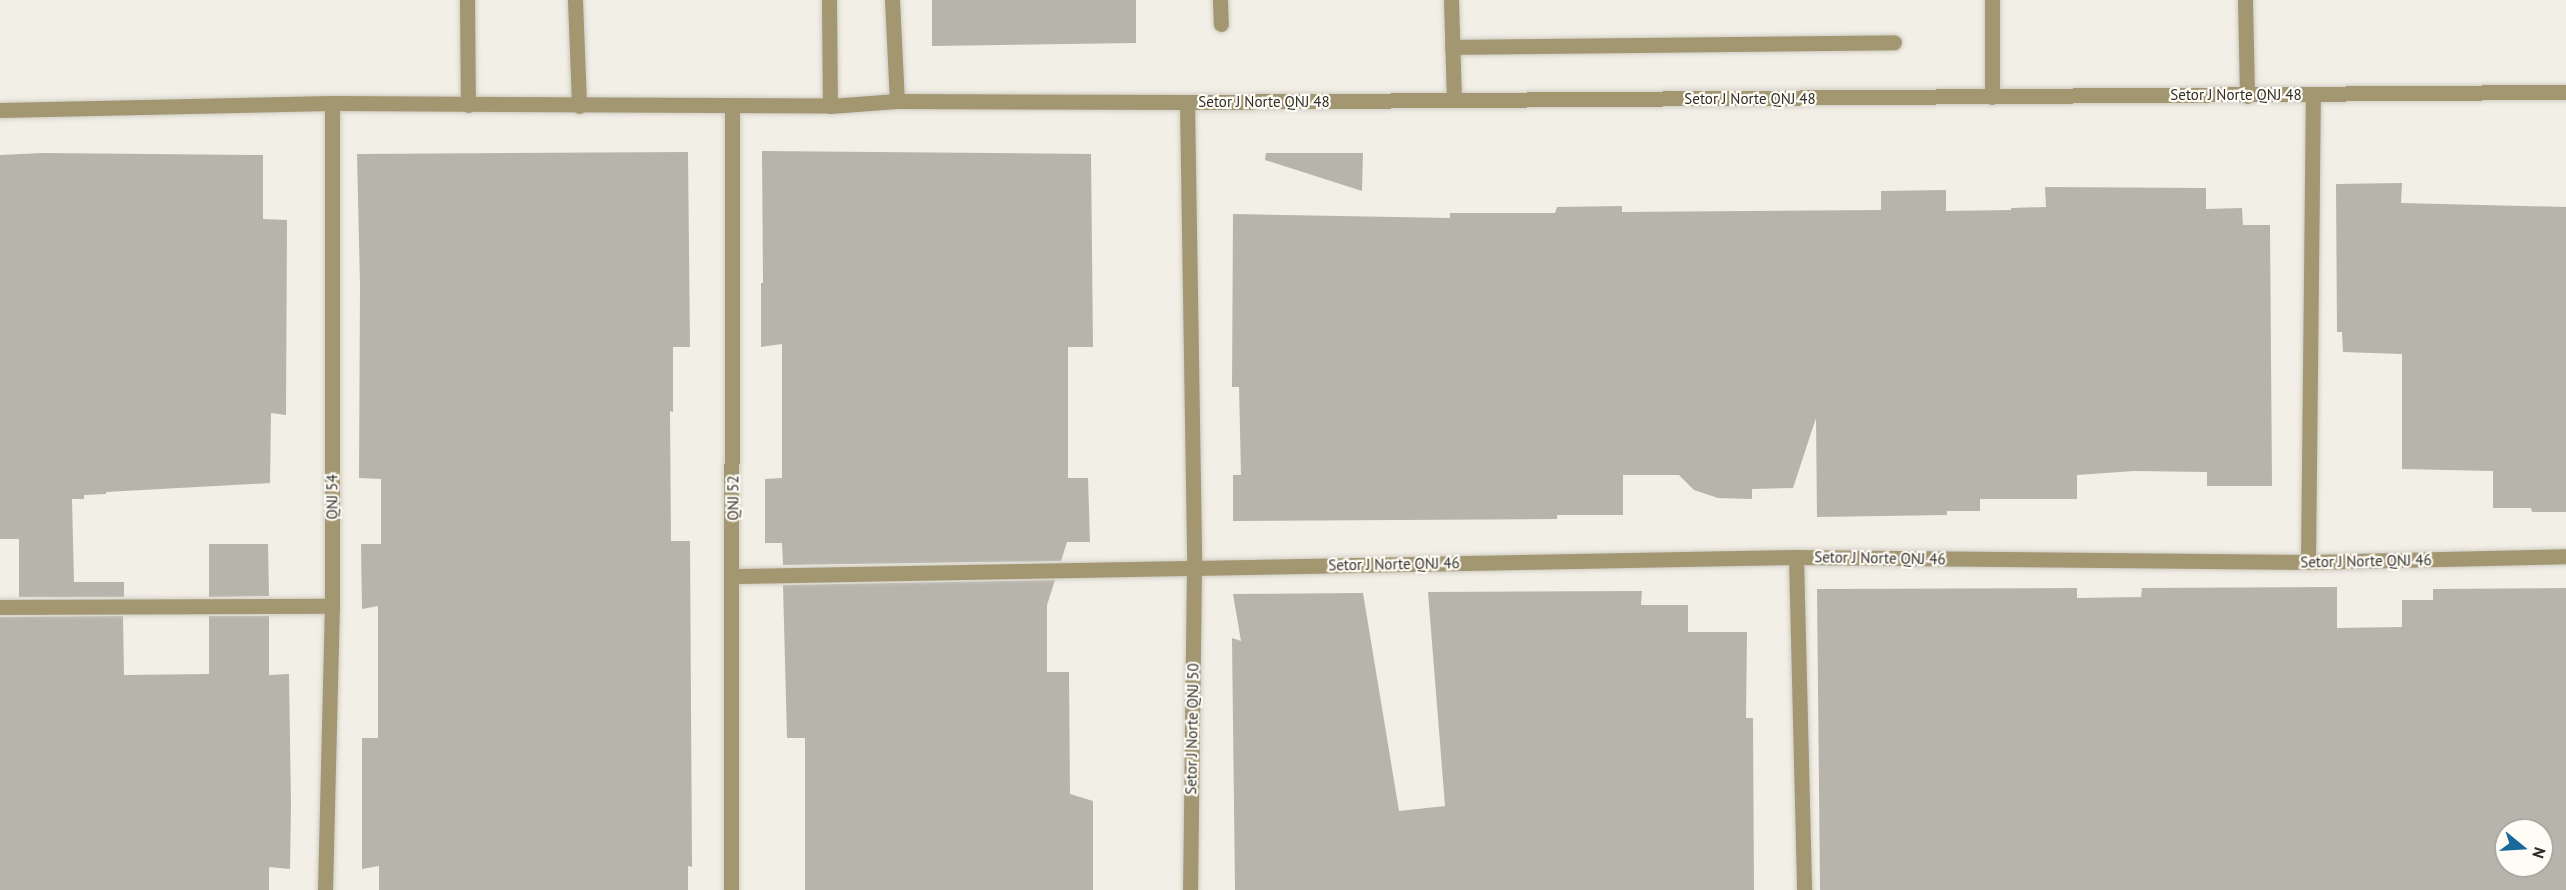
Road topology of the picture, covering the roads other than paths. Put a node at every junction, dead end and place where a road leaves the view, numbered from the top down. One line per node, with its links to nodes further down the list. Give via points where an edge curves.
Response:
1 (466, 0): 20 (street)
2 (575, 0): 21 (street)
3 (829, 0): 23 (street)
4 (892, 0): 17 (street)
5 (1220, 0): 9 (street)
6 (1451, 0): 11 (street)
7 (1992, 0): 15 (street)
8 (2245, 0): 14 (street)
9 (1221, 24)
10 (1894, 42): 11 (street)
11 (1452, 47): 16 (street)
12 (2566, 92): 13 (street, Setor J Norte QNJ 48)
13 (2313, 95): 14 (street, Setor J Norte QNJ 48); 27 (street, Setor J Norte QNJ 48)
14 (2247, 96): 15 (street, Setor J Norte QNJ 48)
15 (1992, 97): 16 (street, Setor J Norte QNJ 48)
16 (1454, 100): 18 (street, Setor J Norte QNJ 48)
17 (897, 101): 18 (street, Setor J Norte QNJ 48); 23 (street, Setor J Norte QNJ 48)
18 (1187, 102): 28 (street, Setor J Norte QNJ 50)
19 (332, 103): 20 (street, Setor J Norte QNJ 48); 24 (street, Setor J Norte QNJ 48); 30 (street, QNJ 54)
20 (468, 105): 21 (street, Setor J Norte QNJ 48)
21 (579, 106): 22 (street, Setor J Norte QNJ 48)
22 (732, 106): 23 (street, Setor J Norte QNJ 48); 29 (street, QNJ 52)
23 (830, 106)
24 (0, 110)
25 (2566, 556): 27 (street, Setor J Norte QNJ 46)
26 (1796, 557): 27 (street, Setor J Norte QNJ 46); 28 (street, Setor J Norte QNJ 46); 35 (street)
27 (2308, 562)
28 (1194, 568): 29 (street, Setor J Norte QNJ 46); 34 (street, Setor J Norte QNJ 50)
29 (733, 576): 33 (street, QNJ 52)
30 (332, 606): 31 (street); 32 (street, QNJ 54)
31 (0, 607)
32 (326, 890)
33 (731, 890)
34 (1190, 890)
35 (1804, 890)

